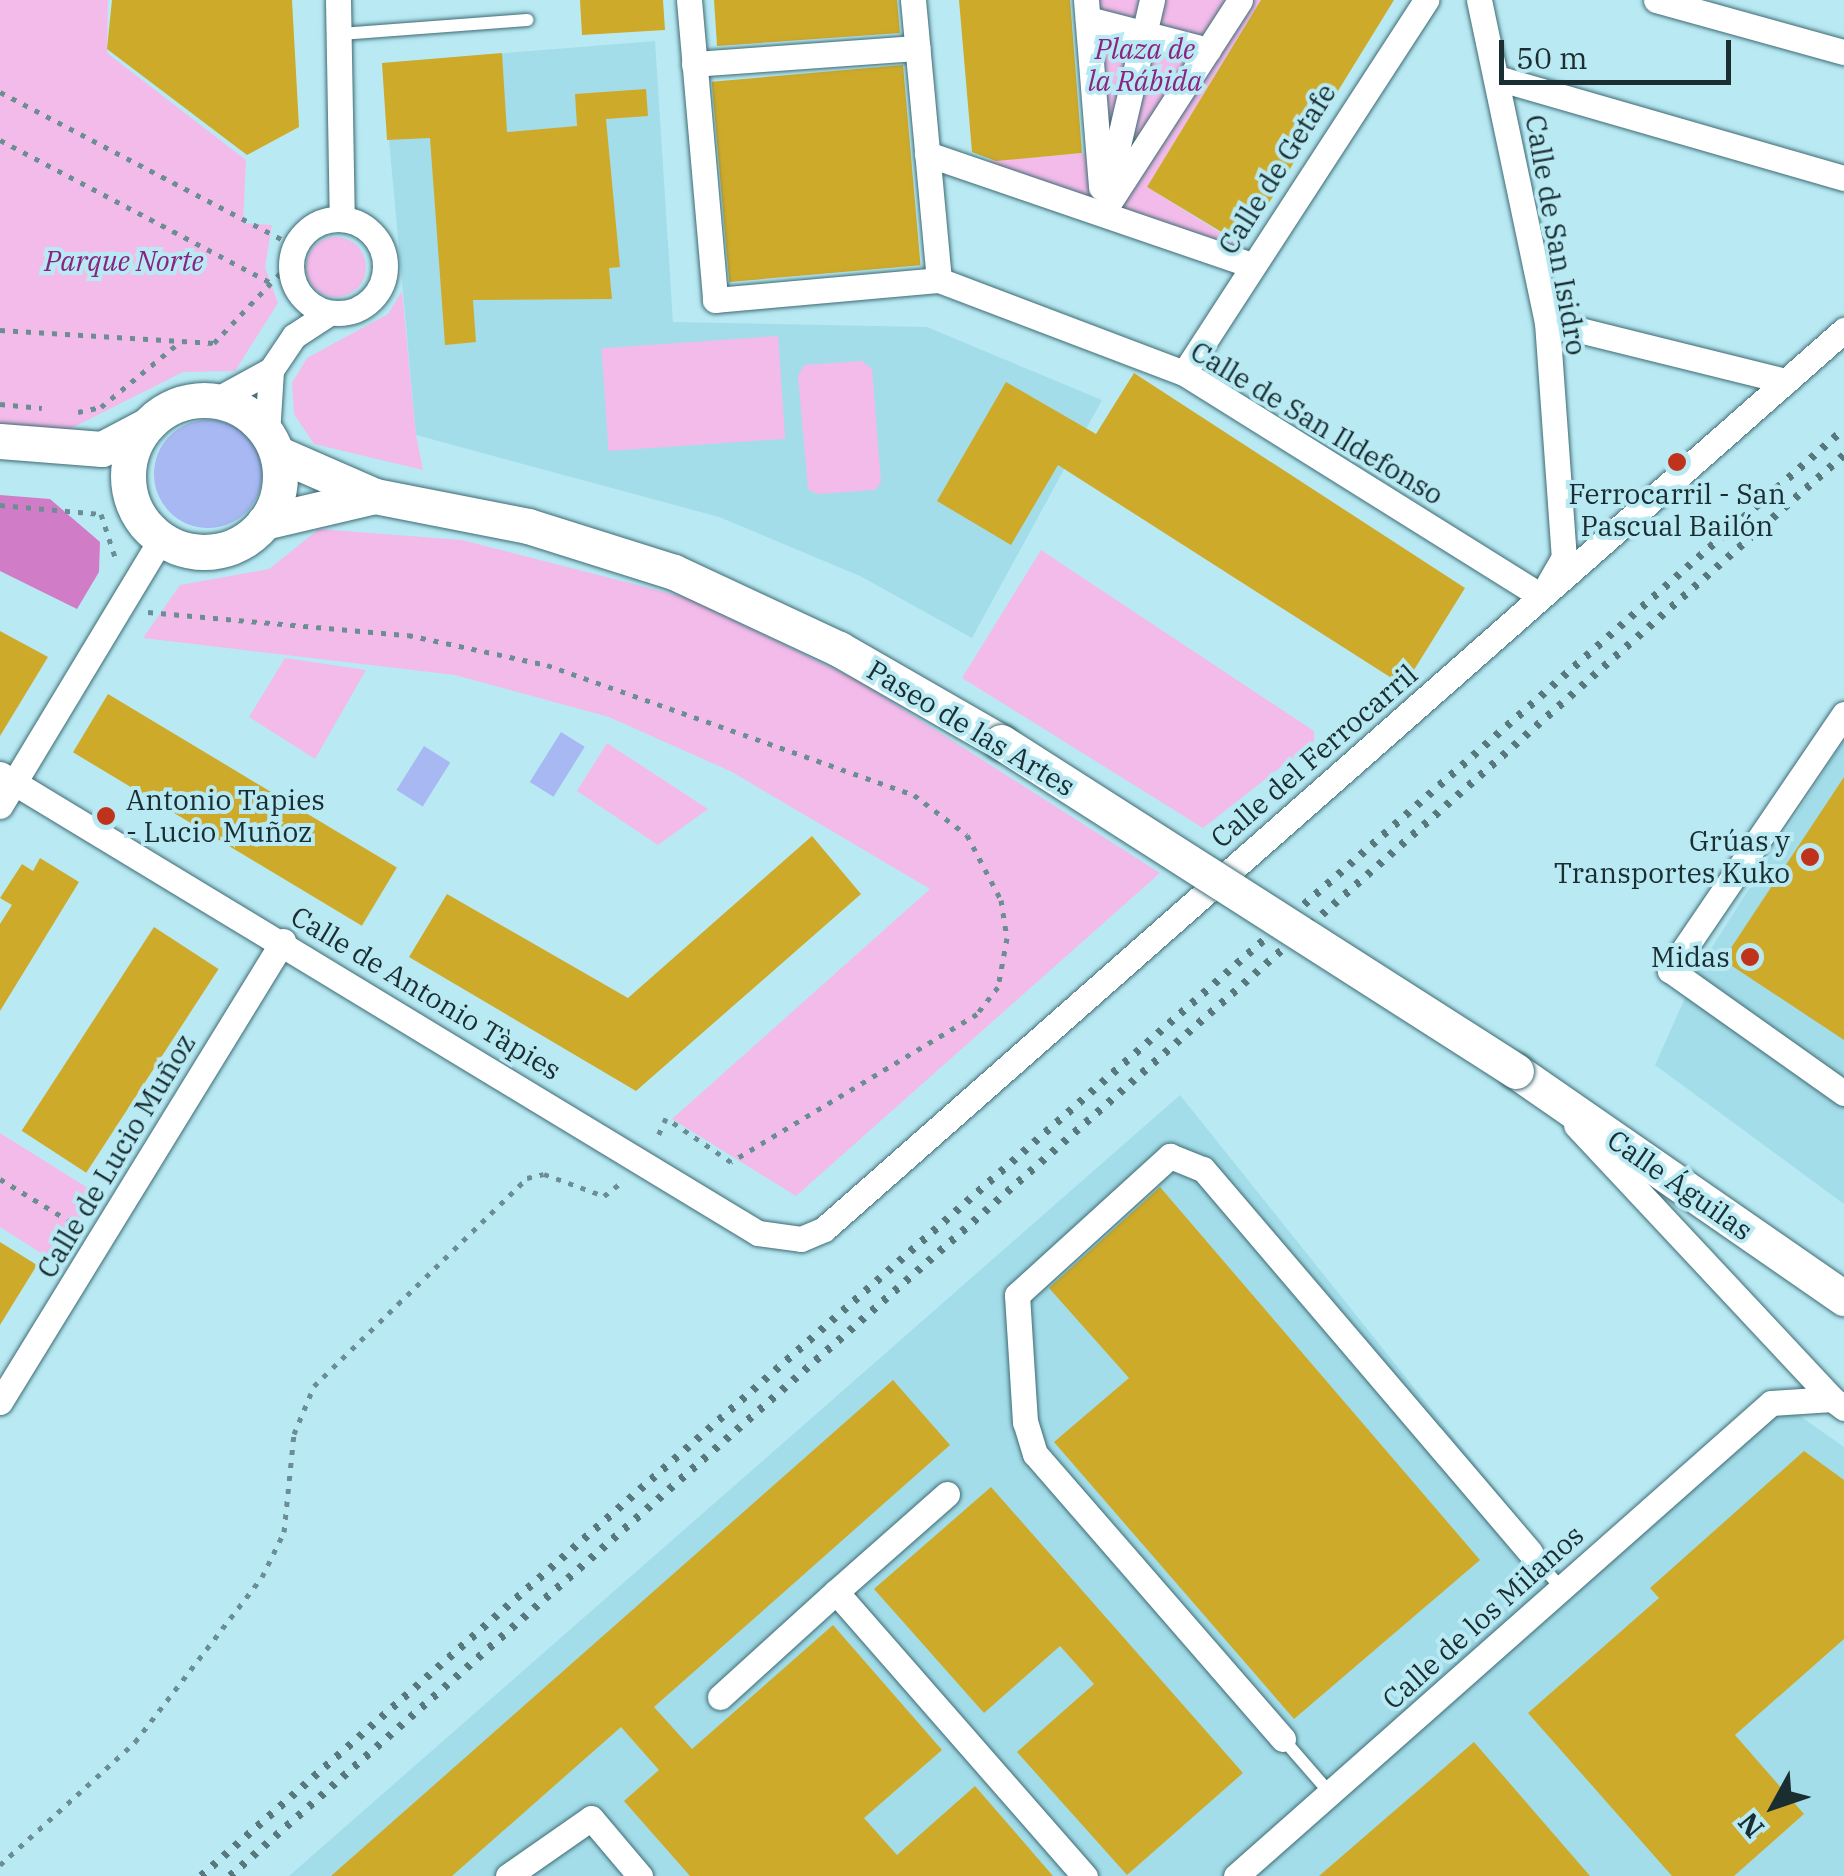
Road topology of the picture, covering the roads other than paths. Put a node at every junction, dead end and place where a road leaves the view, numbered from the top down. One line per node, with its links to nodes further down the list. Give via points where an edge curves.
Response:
1 (338, 0): 12 (street)
2 (689, 0): 16 (street)
3 (913, 0): 13 (street)
4 (1152, 0): 11 (street)
5 (1240, 0): 14 (street)
6 (1426, 0): 22 (street, Calle de Getafe)
7 (1479, 0): 17 (street, Calle de San Isidro)
8 (1656, 0): 15 (street)
9 (1087, 9): 11 (street); 20 (street)
10 (527, 20): 12 (lane)
11 (1144, 32): 14 (street); 20 (street)
12 (340, 34): 21 (street)
13 (917, 48): 16 (street); 18 (street)
14 (1208, 50): 20 (street)
15 (1844, 52)
16 (694, 64): 23 (street, via 715,300)
17 (1497, 78): 19 (street); 26 (street, Calle de San Isidro)
18 (927, 154): 20 (street); 23 (street)
19 (1844, 178)
20 (1103, 212): 22 (street)
21 (342, 219): 24 (street, via 321,222 293,254); 25 (street, via 374,236 385,271 368,303)
22 (1252, 265): 30 (street, Calle de Getafe)
23 (938, 280): 30 (street, Calle de San Ildefonso)
24 (302, 297): 25 (street); 28 (street)
25 (330, 313): 28 (street)
26 (1547, 322): 31 (street); 41 (street, Calle de San Isidro, via 1564,557)
27 (1844, 330): 31 (street, Calle del Ferrocarril)
28 (294, 336): 29 (street)
29 (271, 370): 32 (street); 35 (street)
30 (1184, 373): 41 (street, Calle de San Ildefonso)
31 (1786, 381): 41 (street, Calle del Ferrocarril)
32 (216, 400): 33 (main road, via 190,400); 35 (main road)
33 (146, 426): 34 (main road, via 102,449); 37 (main road)
34 (0, 441)
35 (273, 444): 38 (main road, Paseo de las Artes); 39 (main road, via 279,494)
36 (0, 463): 37 (main road, via 74,468)
37 (126, 485): 40 (main road)
38 (375, 496): 39 (main road, Paseo de las Artes); 46 (main road, Paseo de las Artes, bridge, via 528,526 674,572 839,649 1001,742)
39 (264, 522): 40 (main road, via 210,553)
40 (161, 539): 43 (street)
41 (1541, 596): 49 (street, Calle del Ferrocarril)
42 (1844, 714): 48 (street, via 1670,970)
43 (8, 778): 44 (street); 45 (street, Calle de Antonio Tàpies)
44 (0, 806)
45 (282, 941): 49 (street, Calle de Antonio Tàpies, via 758,1234 780,1241); 51 (street, Calle de Lucio Muñoz)
46 (1516, 1071): 47 (main road, Calle Águilas)
47 (1546, 1092): 50 (main road, Calle Águilas); 52 (street)
48 (1844, 1093)
49 (824, 1229)
50 (1844, 1298)
51 (0, 1402)
52 (1838, 1404): 55 (street, Calle de los Milanos, via 1770,1403)
53 (947, 1494): 56 (street)
54 (1530, 1552): 55 (lane); 58 (street, via 1203,1170 1170,1156 1017,1295 1026,1422 1035,1454)
55 (1561, 1588): 59 (street, Calle de los Milanos)
56 (836, 1592): 57 (street); 62 (street)
57 (720, 1697)
58 (1284, 1738): 59 (lane)
59 (1330, 1793): 63 (street, Calle de los Milanos)
60 (508, 1876): 61 (street, via 591,1818)
61 (640, 1876)
62 (1084, 1876)
63 (1236, 1876)

